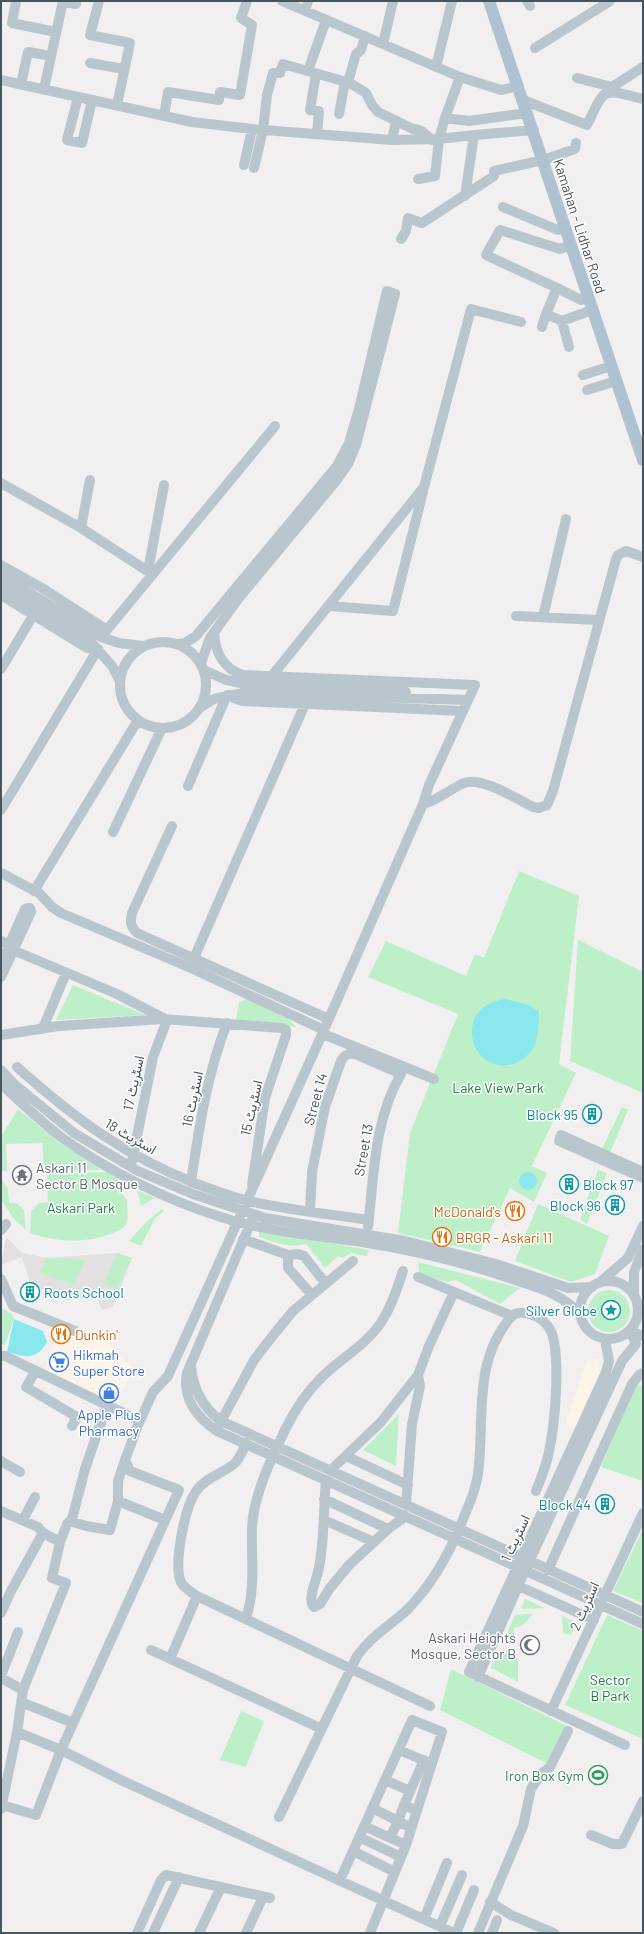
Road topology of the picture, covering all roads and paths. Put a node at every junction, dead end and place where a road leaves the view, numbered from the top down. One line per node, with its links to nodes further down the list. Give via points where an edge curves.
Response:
1 (16, 1): 13 (street, via 12,23)
2 (63, 1): 3 (street, via 76,4); 13 (street)
3 (76, 1)
4 (99, 1): 21 (street, via 90,35 130,43)
5 (247, 1): 37 (street, via 241,18 252,25 240,95 220,92 219,100 168,92)
6 (282, 1): 11 (street)
7 (392, 1): 15 (street)
8 (452, 1): 19 (street)
9 (489, 1): 28 (main road, Kamahan - Lidhar Road)
10 (610, 1): 16 (street)
11 (307, 6): 12 (street)
12 (326, 20): 14 (street); 22 (street)
13 (56, 32): 17 (street)
14 (365, 36): 15 (street); 26 (street)
15 (383, 44): 19 (street)
16 (535, 48)
17 (51, 56): 27 (street, via 28,52); 29 (street)
18 (90, 63): 21 (street)
19 (436, 67): 23 (street)
20 (643, 67): 24 (street, via 612,87)
21 (124, 69): 34 (street)
22 (312, 73): 26 (street); 41 (street, via 283,64 280,73 273,72); 43 (street, via 310,110 319,111)
23 (460, 77): 28 (street, via 501,90); 38 (street)
24 (577, 78)
25 (1, 80): 27 (street)
26 (346, 82): 36 (street); 39 (street, via 366,93 378,112)
27 (21, 84): 29 (street)
28 (518, 86): 33 (main road, Kamahan - Lidhar Road)
29 (44, 89): 30 (street)
30 (78, 97): 32 (street); 32 (street, via 67,140 82,143)
31 (643, 99): 33 (street, via 606,92 601,96 587,125)
32 (92, 100): 34 (street)
33 (522, 100): 35 (main road, Kamahan - Lidhar Road)
34 (117, 105): 37 (street)
35 (527, 113): 38 (street, via 469,121); 42 (main road, Kamahan - Lidhar Road)
36 (339, 114)
37 (164, 116): 40 (street)
38 (445, 118): 46 (street)
39 (396, 121): 45 (street); 46 (street, via 412,130 422,131)
40 (252, 129): 41 (street); 41 (street, via 249,166)
41 (262, 130): 43 (street)
42 (534, 130): 44 (street); 48 (main road, Kamahan - Lidhar Road)
43 (317, 134): 45 (street)
44 (474, 136): 46 (street); 50 (street)
45 (392, 140): 46 (street)
46 (436, 140): 49 (street, via 435,176)
47 (576, 143): 48 (street, via 575,149)
48 (543, 160): 50 (street, via 494,171 494,176); 52 (main road, Kamahan - Lidhar Road)
49 (418, 179)
50 (465, 196): 53 (street, via 422,223 408,218 406,232)
51 (503, 207): 52 (street, via 558,230)
52 (566, 228): 54 (main road, Kamahan - Lidhar Road)
53 (401, 239)
54 (571, 245): 55 (street, via 560,248 500,230 486,255); 56 (main road, Kamahan - Lidhar Road)
55 (557, 288): 56 (street, via 581,300); 58 (street)
56 (588, 298): 57 (main road, Kamahan - Lidhar Road)
57 (592, 310): 59 (street); 63 (main road, Kamahan - Lidhar Road)
58 (546, 314): 59 (street); 61 (street)
59 (562, 321): 62 (street)
60 (521, 322): 72 (street, via 471,309)
61 (542, 327)
62 (569, 347)
63 (611, 366): 64 (street); 65 (main road, Kamahan - Lidhar Road)
64 (583, 375)
65 (616, 381): 66 (street); 68 (main road, Kamahan - Lidhar Road)
66 (587, 390)
67 (275, 426): 77 (street)
68 (643, 460)
69 (90, 480): 74 (street)
70 (1, 483): 74 (street)
71 (164, 485): 77 (street)
72 (424, 486): 81 (street); 81 (street, via 393,611)
73 (566, 518): 84 (street)
74 (81, 528): 77 (street)
75 (643, 557): 85 (street, via 626,551 618,555)
76 (1, 565): 87 (street, via 42,588)
77 (150, 572): 87 (street)
78 (1, 575): 87 (street)
79 (1, 585): 90 (street, via 82,635)
80 (1, 595): 82 (street)
81 (329, 606): 93 (street)
82 (34, 614): 90 (street, via 87,648); 92 (street)
83 (516, 616): 84 (street)
84 (543, 617): 85 (street)
85 (599, 620): 103 (street, via 547,805 533,807 477,781 464,783 432,802)
86 (214, 632): 88 (street, via 348,464 362,429 395,294 387,291 356,419 349,443 337,466 196,636); 91 (street, via 206,647); 93 (street, via 215,643 226,666 243,675)
87 (104, 634): 89 (street, via 119,643)
88 (178, 644): 89 (street, via 166,641); 91 (street, via 187,648)
89 (143, 646): 94 (street, via 125,664)
90 (98, 649): 94 (street); 104 (street)
91 (203, 667): 96 (street, via 226,680 251,685); 98 (street, via 207,683)
92 (1, 669)
93 (271, 677): 96 (street, via 475,685)
94 (120, 681): 100 (street, via 124,703)
95 (227, 695): 96 (street, via 243,693); 97 (street, via 242,701); 98 (street); 102 (street)
96 (469, 697): 99 (street)
97 (305, 704): 99 (street); 110 (street)
98 (201, 707): 101 (street, via 180,725)
99 (463, 711): 103 (street)
100 (138, 720): 101 (street); 108 (street)
101 (162, 728): 106 (street)
102 (188, 786)
103 (423, 804): 114 (street)
104 (1, 810)
105 (172, 826): 110 (street, via 132,913 130,924 137,933)
106 (113, 832)
107 (1, 873): 108 (street)
108 (34, 891): 118 (street, via 61,913 191,968)
109 (8, 946): 111 (street); 112 (street); 113 (street)
110 (194, 958): 114 (street)
111 (1, 963)
112 (66, 973): 115 (street, via 117,994); 117 (street)
113 (1, 977)
114 (329, 1019): 118 (street)
115 (167, 1020): 116 (street); 117 (street); 125 (street, اسٹریٹ 17, via 153,1056)
116 (227, 1023): 129 (street, اسٹریٹ 16, via 205,1100); 130 (street, اسٹریٹ 15, via 286,1030 265,1098)
117 (43, 1028): 119 (street)
118 (324, 1032): 123 (street); 130 (street)
119 (1, 1035)
120 (17, 1067): 125 (street, اسٹریٹ 18, via 74,1116)
121 (1, 1070): 126 (street, via 14,1084 74,1133)
122 (401, 1074): 132 (street, Street 14, via 355,1054 344,1056 340,1061 325,1107 312,1172); 134 (street, Street 13, via 389,1101 379,1136 373,1167)
123 (434, 1079)
124 (1, 1084): 135 (street, via 61,1137 127,1177 173,1200)
125 (134, 1155): 126 (street, اسٹریٹ 17); 129 (street, اسٹریٹ 18)
126 (129, 1166): 131 (street, via 181,1190)
127 (643, 1172): 128 (street, via 607,1159)
128 (643, 1178)
129 (191, 1182): 130 (street, اسٹریٹ 18)
130 (249, 1197): 131 (street); 132 (street, اسٹریٹ 18)
131 (242, 1212): 133 (street); 135 (street)
132 (310, 1212): 134 (street, اسٹریٹ 18)
133 (254, 1215): 136 (street); 138 (street)
134 (369, 1220): 138 (street, Street 13)
135 (237, 1222): 136 (street); 163 (street, via 168,1376 153,1392)
136 (250, 1225): 139 (street); 152 (street, via 394,1248 457,1262 548,1291 563,1298)
137 (642, 1230): 147 (street, via 628,1258)
138 (367, 1234): 147 (street, via 453,1252 568,1288)
139 (243, 1239): 141 (street); 165 (street, via 191,1364 198,1394)
140 (643, 1249): 150 (street, via 634,1272)
141 (288, 1255): 146 (street, via 304,1256); 149 (street, via 288,1268)
142 (353, 1261): 146 (street)
143 (403, 1271): 167 (street, via 393,1300 381,1323 363,1345 321,1378 304,1397)
144 (418, 1277): 148 (street)
145 (1, 1279): 155 (street, via 13,1306)
146 (326, 1284): 149 (street)
147 (596, 1285): 150 (street, via 619,1283); 152 (street, via 583,1300)
148 (454, 1292): 153 (street); 161 (street)
149 (312, 1295): 165 (street, via 293,1312 254,1360)
150 (634, 1296): 151 (street)
151 (640, 1313): 154 (street)
152 (581, 1315): 157 (street, via 592,1333)
153 (512, 1316): 175 (street, via 520,1313 536,1316 545,1323 550,1331 556,1363 554,1422 549,1452); 189 (street, via 491,1351 484,1375 478,1476)
154 (630, 1330): 156 (street); 157 (street, via 618,1338); 192 (street, اسٹریٹ 1, via 636,1344 622,1361)
155 (75, 1331)
156 (643, 1336)
157 (605, 1339): 192 (street, اسٹریٹ 1, via 608,1366)
158 (1, 1356): 159 (street)
159 (35, 1372): 162 (street); 164 (street, via 26,1387 78,1417)
160 (643, 1373): 193 (street, via 632,1384)
161 (418, 1375): 168 (street, via 381,1422); 174 (street, via 420,1386 412,1424)
162 (107, 1405): 163 (street); 186 (street, via 84,1469)
163 (140, 1421): 169 (street)
164 (72, 1426)
165 (219, 1426): 166 (street); 167 (street)
166 (246, 1443): 167 (street); 196 (street, via 235,1464 208,1480 194,1493 180,1536 178,1572 181,1582)
167 (276, 1451): 171 (street); 173 (street); 200 (street, via 255,1508 252,1527 253,1581)
168 (346, 1456): 171 (street); 174 (street)
169 (125, 1460): 178 (street, via 118,1482); 184 (street, via 130,1471 179,1490)
170 (1, 1461): 172 (street)
171 (331, 1470): 179 (street)
172 (20, 1472)
173 (326, 1480): 177 (street); 182 (street)
174 (408, 1485): 179 (street)
175 (536, 1491)
176 (35, 1497): 183 (street)
177 (324, 1499): 185 (street); 187 (street)
178 (118, 1501): 184 (street); 186 (street, via 110,1530)
179 (406, 1504): 189 (street)
180 (1, 1511): 183 (street)
181 (643, 1513): 195 (street, اسٹریٹ 2)
182 (404, 1515): 187 (street); 189 (street)
183 (23, 1520): 188 (street, via 38,1527)
184 (165, 1520): 212 (street)
185 (324, 1520): 191 (street); 191 (street, via 318,1569 311,1598 314,1607 320,1604 334,1582)
186 (70, 1521): 190 (street)
187 (388, 1529): 191 (street)
188 (43, 1533): 190 (street); 199 (street)
189 (457, 1534): 192 (street); 206 (street, via 427,1587 408,1609 373,1636)
190 (60, 1542): 208 (street, via 52,1578 66,1583)
191 (374, 1542)
192 (523, 1564): 193 (street); 194 (street, اسٹریٹ 1); 197 (street)
193 (548, 1570): 195 (street)
194 (514, 1584): 201 (street); 211 (street, اسٹریٹ 1, via 474,1674)
195 (604, 1594): 197 (street, اسٹریٹ 2); 198 (street)
196 (197, 1596): 200 (street); 205 (street)
197 (599, 1604): 201 (street, اسٹریٹ 2); 202 (street)
198 (643, 1612)
199 (1, 1613)
200 (246, 1618): 206 (street)
201 (594, 1620): 211 (street, اسٹریٹ 2)
202 (643, 1624)
203 (18, 1632): 207 (street)
204 (151, 1650): 205 (street)
205 (170, 1659): 213 (street)
206 (351, 1668): 210 (street); 213 (street)
207 (1, 1677): 208 (street)
208 (23, 1690): 209 (street)
209 (21, 1702): 212 (street); 215 (street)
210 (430, 1706)
211 (551, 1710): 216 (street, اسٹریٹ 1)
212 (72, 1723): 217 (street)
213 (322, 1729): 227 (street)
214 (568, 1731): 245 (street, via 550,1767 541,1774 531,1789 523,1826)
215 (17, 1732): 217 (street); 224 (street)
216 (626, 1745)
217 (60, 1750): 224 (street, via 36,1815); 241 (street)
218 (398, 1750): 219 (street); 219 (street, via 412,1720 442,1732); 220 (street)
219 (428, 1762): 221 (street); 226 (street)
220 (385, 1780): 221 (street); 225 (street)
221 (410, 1791): 223 (street)
222 (643, 1801): 231 (street, via 622,1844 613,1844)
223 (404, 1806): 226 (street); 228 (street)
224 (2, 1807)
225 (372, 1808): 228 (street); 229 (street)
226 (417, 1811): 230 (street)
227 (279, 1817)
228 (398, 1821): 230 (street); 233 (street)
229 (364, 1826): 232 (street); 233 (street)
230 (411, 1828): 234 (street)
231 (591, 1835)
232 (359, 1837): 235 (street); 236 (street)
233 (390, 1838): 234 (street)
234 (406, 1845): 236 (street)
235 (353, 1851): 238 (street); 241 (street)
236 (401, 1857): 238 (street)
237 (447, 1863): 246 (street)
238 (395, 1872): 244 (street)
239 (462, 1875): 248 (street)
240 (179, 1877): 242 (street); 251 (street, via 166,1875 161,1880); 252 (street)
241 (340, 1880): 244 (street)
242 (221, 1887): 250 (street, via 266,1898); 253 (street)
243 (474, 1890): 256 (street)
244 (384, 1900): 246 (street); 255 (street)
245 (490, 1902): 249 (street); 257 (street)
246 (424, 1919): 248 (street)
247 (497, 1920): 258 (street)
248 (440, 1926): 256 (street)
249 (538, 1930): 259 (street)
250 (247, 1931): 254 (street)
251 (137, 1933)
252 (153, 1933)
253 (199, 1933)
254 (257, 1933)
255 (370, 1933)
256 (455, 1933)
257 (478, 1933)
258 (492, 1933)
259 (554, 1933)

